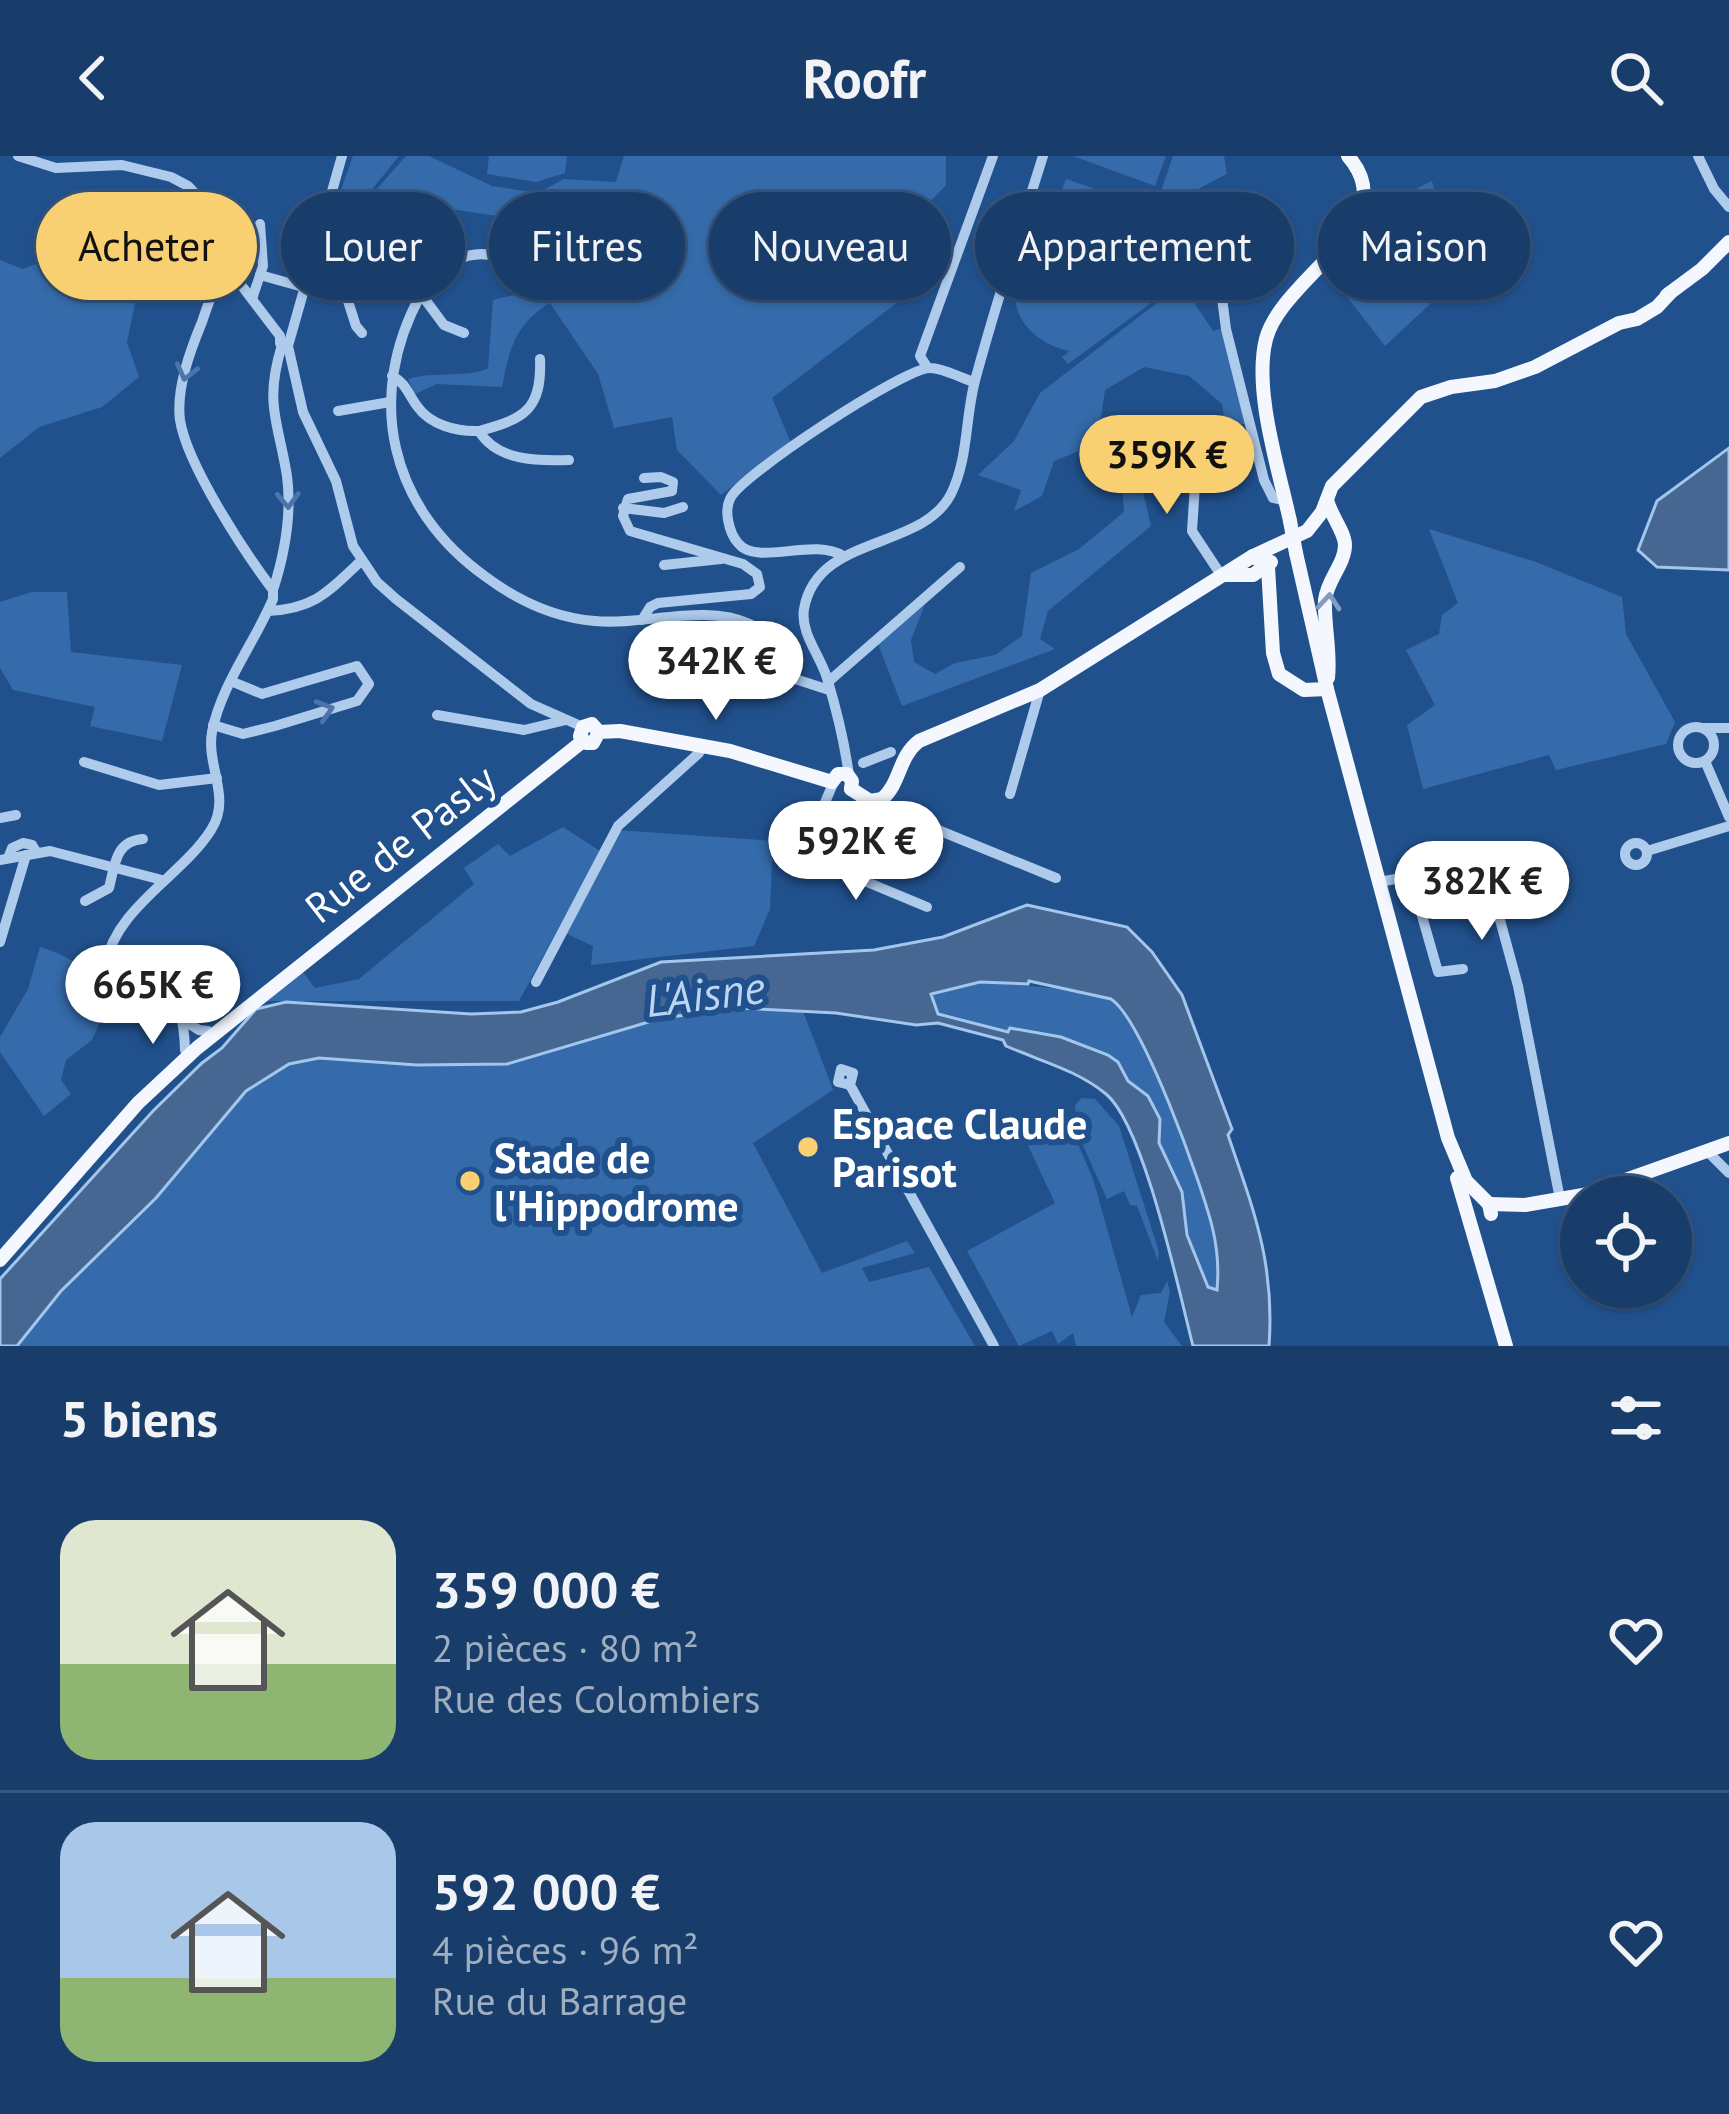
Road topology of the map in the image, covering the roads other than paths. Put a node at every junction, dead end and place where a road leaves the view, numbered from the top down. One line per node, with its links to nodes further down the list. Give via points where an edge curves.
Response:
1 (18, 156): 7 (street, via 56,168 122,165 171,177)
2 (342, 156): 8 (street)
3 (993, 156): 26 (street, via 920,356)
4 (1043, 156): 28 (street)
5 (1348, 156): 35 (main road, via 1364,191 1356,223 1285,301 1265,342 1262,382)
6 (1698, 156): 9 (street)
7 (194, 192)
8 (332, 192)
9 (1729, 207)
10 (260, 224): 12 (street)
11 (1729, 242): 38 (main road, via 1651,312 1530,369 1421,398 1332,487)
12 (260, 275): 13 (street); 14 (street)
13 (281, 281)
14 (257, 285)
15 (210, 300): 48 (street, one-way to 48, via 179,417 227,524)
16 (254, 300): 24 (street)
17 (299, 300): 24 (street)
18 (348, 300): 22 (street)
19 (419, 300): 27 (street)
20 (425, 300): 23 (street, via 444,325)
21 (1222, 300): 35 (street, via 1264,480 1273,498)
22 (362, 333)
23 (464, 333)
24 (285, 340): 43 (street); 48 (street, one-way to 48, via 271,395 289,519)
25 (540, 359): 31 (street, via 532,405)
26 (927, 367): 28 (street); 40 (street, via 776,457 729,500 730,530 754,554 816,548)
27 (392, 376): 29 (street); 31 (street, via 437,422)
28 (974, 382): 40 (street, via 949,498 928,518)
29 (390, 402): 30 (street); 50 (street, via 404,478 453,554 544,609 594,622)
30 (338, 411)
31 (479, 431): 33 (street, via 512,456)
32 (1198, 438): 47 (street, via 1192,531)
33 (569, 460)
34 (644, 478): 37 (street, via 673,482 672,491 628,499)
35 (1286, 502): 39 (main road, bridge)
36 (683, 507): 37 (street, via 664,514)
37 (623, 508): 42 (street, via 631,531)
38 (1325, 521): 39 (main road); 55 (main road, one-way to 38, via 1325,597 1346,548 1343,532)
39 (1290, 546): 41 (main road); 46 (main road); 51 (main road)
40 (844, 556): 54 (street, via 808,593 803,614)
41 (1253, 556): 46 (main road); 47 (main road)
42 (727, 559): 44 (street); 50 (street, via 758,574 756,592 658,603)
43 (362, 561): 49 (street, via 321,599); 58 (street, via 397,599 531,704)
44 (664, 565)
45 (960, 567): 54 (street)
46 (1260, 571): 47 (main road); 52 (main road, via 1275,666)
47 (1221, 575): 56 (main road)
48 (272, 590): 49 (street)
49 (268, 611): 53 (street)
50 (642, 620): 54 (street, via 719,616 747,623 763,634 786,676)
51 (1320, 666): 52 (main road); 55 (main road)
52 (1286, 680): 55 (main road)
53 (233, 682): 59 (street); 59 (street, one-way to 53, via 243,734 275,726 357,701 369,684 357,666 262,694)
54 (828, 686): 68 (street)
55 (1327, 689): 82 (main road)
56 (1040, 690): 69 (street); 70 (main road, via 919,741)
57 (437, 715): 58 (street, via 524,730)
58 (566, 721): 61 (street)
59 (213, 725): 67 (street)
60 (1717, 731): 64 (street); 64 (street, via 1688,728 1680,737 1688,762)
61 (583, 734): 62 (main road, Rue de Pasly, via 596,741 599,731 620,730); 88 (main road, Rue de Pasly)
62 (703, 746): 68 (main road); 87 (street, via 618,826)
63 (891, 752): 66 (street)
64 (1705, 761): 73 (street)
65 (85, 762): 67 (street, via 159,784)
66 (862, 763)
67 (218, 778): 81 (street, via 212,828)
68 (841, 781): 70 (main road); 84 (street, via 801,860)
69 (1010, 794)
70 (883, 797): 80 (street)
71 (16, 815): 72 (street)
72 (0, 818)
73 (1729, 821): 75 (street)
74 (143, 839): 78 (street, via 116,855)
75 (1647, 850)
76 (31, 854): 77 (street); 78 (street, via 50,851); 85 (street)
77 (4, 859)
78 (114, 868): 81 (street); 83 (street, via 109,888)
79 (1410, 874): 82 (street); 86 (street, via 1438,972); 97 (street, via 1445,870 1494,898)
80 (1056, 878)
81 (162, 880): 89 (street, via 113,942 106,974 120,991 164,994)
82 (1379, 882): 98 (main road, via 1448,1138)
83 (85, 901)
84 (927, 907)
85 (0, 942)
86 (1463, 969)
87 (536, 982)
88 (256, 998): 90 (main road, Rue de Pasly); 93 (main road, Rue de Pasly)
89 (181, 1017): 90 (street); 91 (street)
90 (208, 1031): 91 (main road, Rue de Pasly)
91 (184, 1050): 93 (main road, Rue de Pasly)
92 (850, 1085): 100 (street)
93 (138, 1102): 99 (main road, Rue de Pasly)
94 (1720, 1153): 95 (street); 96 (main road)
95 (1729, 1173)
96 (1643, 1176)
97 (1560, 1199): 98 (main road)
98 (1480, 1211): 101 (main road)
99 (0, 1260)
100 (994, 1346)
101 (1506, 1346)

